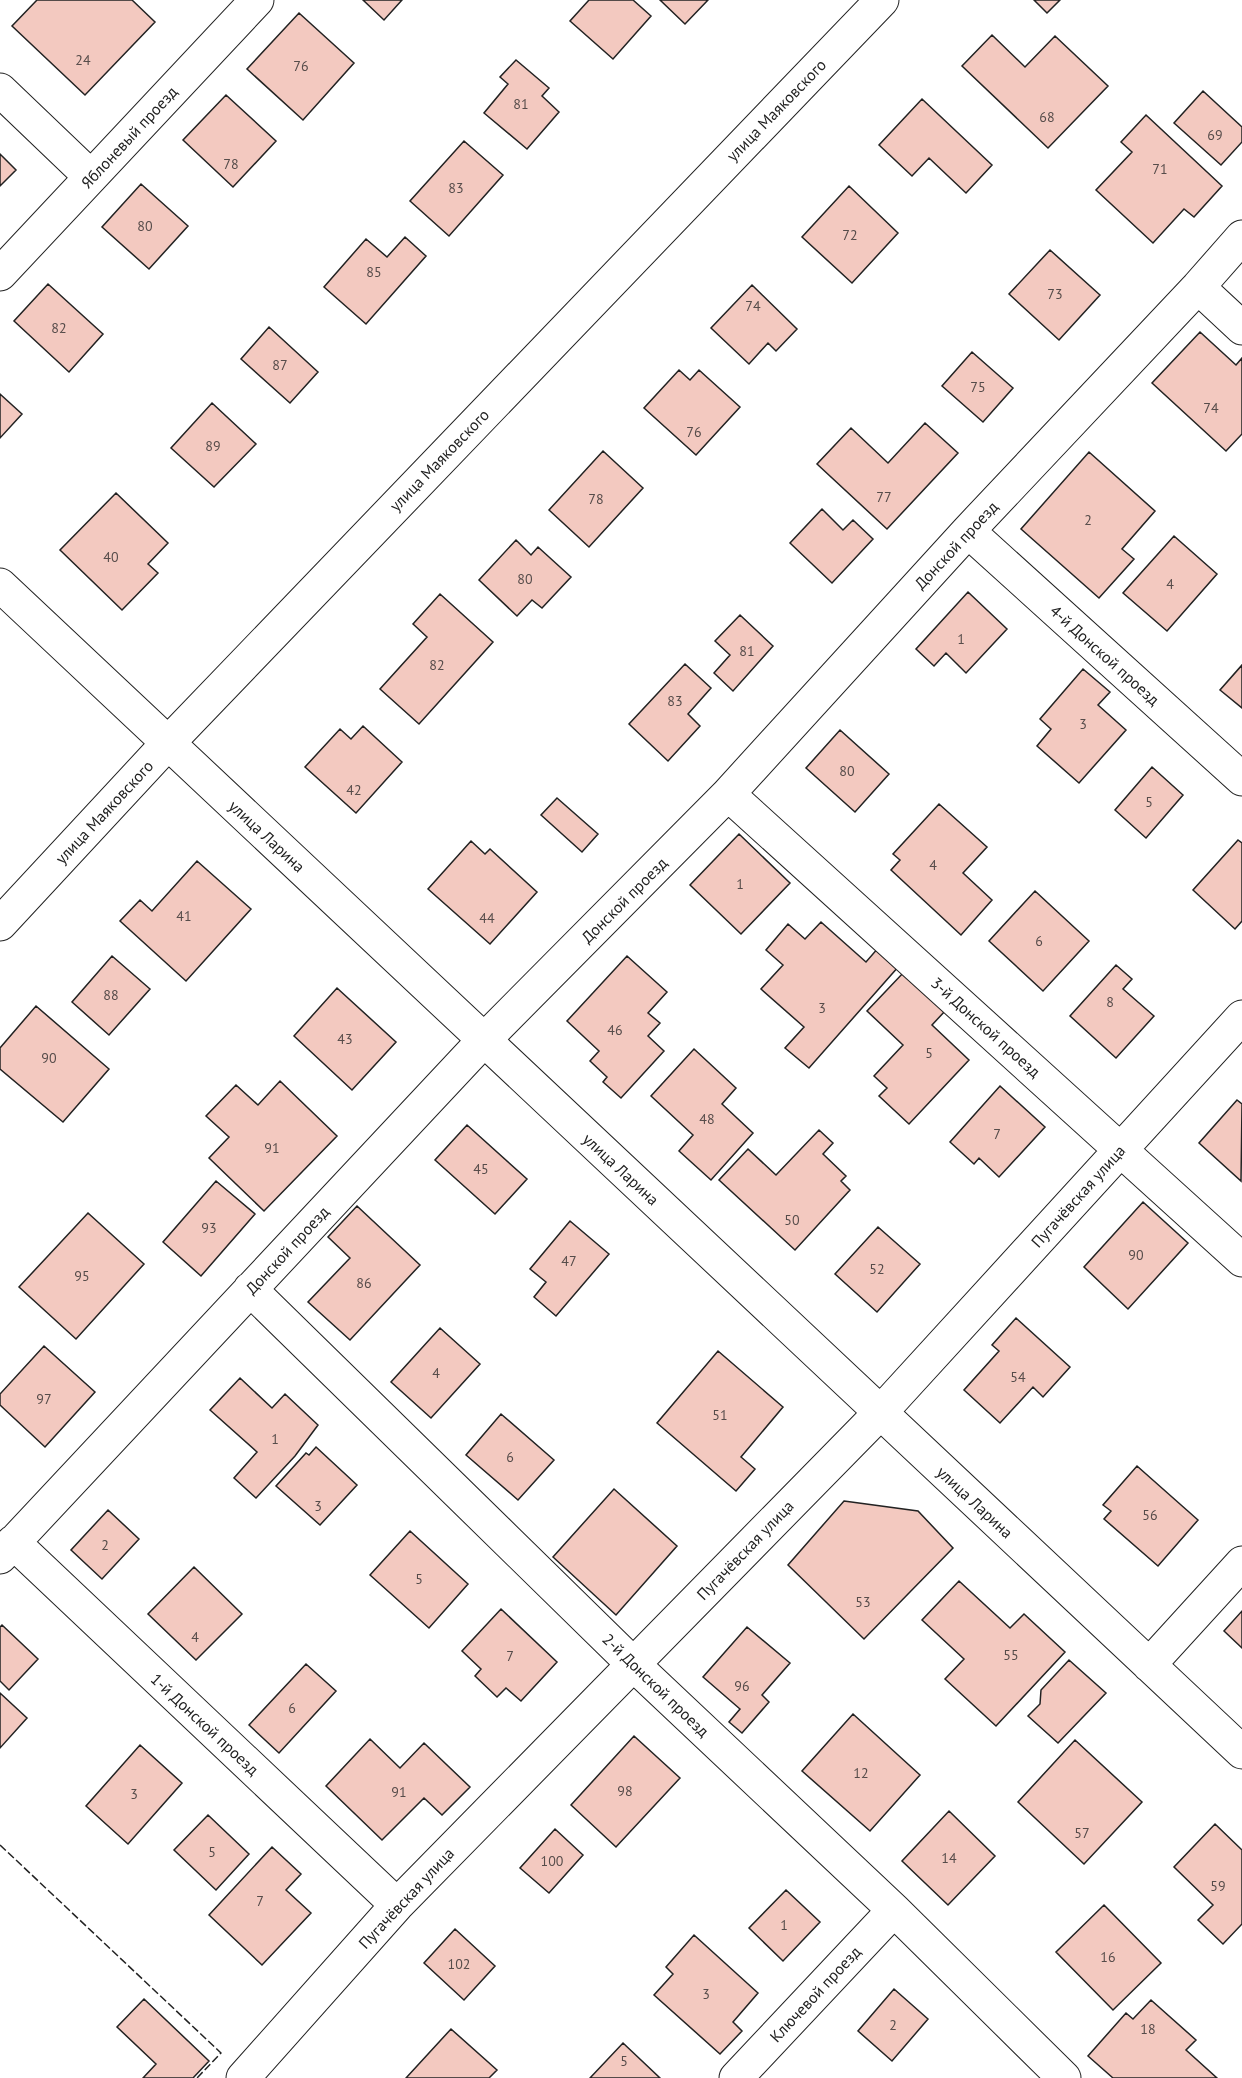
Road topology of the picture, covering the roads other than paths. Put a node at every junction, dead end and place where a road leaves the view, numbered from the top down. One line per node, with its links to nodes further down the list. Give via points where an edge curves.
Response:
1 (257, 0): 4 (street, Яблоневый проезд)
2 (882, 0): 11 (street, улица Маяковского)
3 (0, 90): 4 (street)
4 (91, 177): 6 (street, Яблоневый проезд)
5 (1242, 237): 7 (street, Донской проезд)
6 (0, 274)
7 (1198, 287): 8 (street); 9 (street, Донской проезд)
8 (1242, 328)
9 (968, 531): 12 (street, 4-й Донской проезд); 13 (street, Донской проезд)
10 (0, 585): 11 (street, улица Ларина)
11 (168, 743): 14 (street, улица Маяковского); 16 (street, улица Ларина)
12 (1242, 779)
13 (728, 795): 16 (street, Донской проезд); 17 (street, 3-й Донской проезд)
14 (0, 924)
15 (1242, 1017): 17 (street, Пугачёвская улица)
16 (484, 1040): 19 (street, Донской проезд); 20 (street, улица Ларина)
17 (1120, 1148): 18 (street, 3-й Донской проезд); 20 (street, Пугачёвская улица)
18 (1242, 1260)
19 (250, 1289): 21 (street, Донской проезд); 23 (street, 2-й Донской проезд)
20 (880, 1413): 23 (street, Пугачёвская улица); 24 (street, улица Ларина)
21 (6, 1550): 26 (street, 1-й Донской проезд)
22 (1242, 1563): 24 (street)
23 (633, 1664): 26 (street, Пугачёвская улица); 27 (street, 2-й Донской проезд)
24 (1149, 1665): 25 (street, улица Ларина)
25 (1242, 1752)
26 (397, 1905): 28 (street, Пугачёвская улица)
27 (894, 1910): 29 (street, Ключевой проезд); 30 (street, 2-й Донской проезд)
28 (243, 2078)
29 (736, 2078)
30 (1064, 2078)

